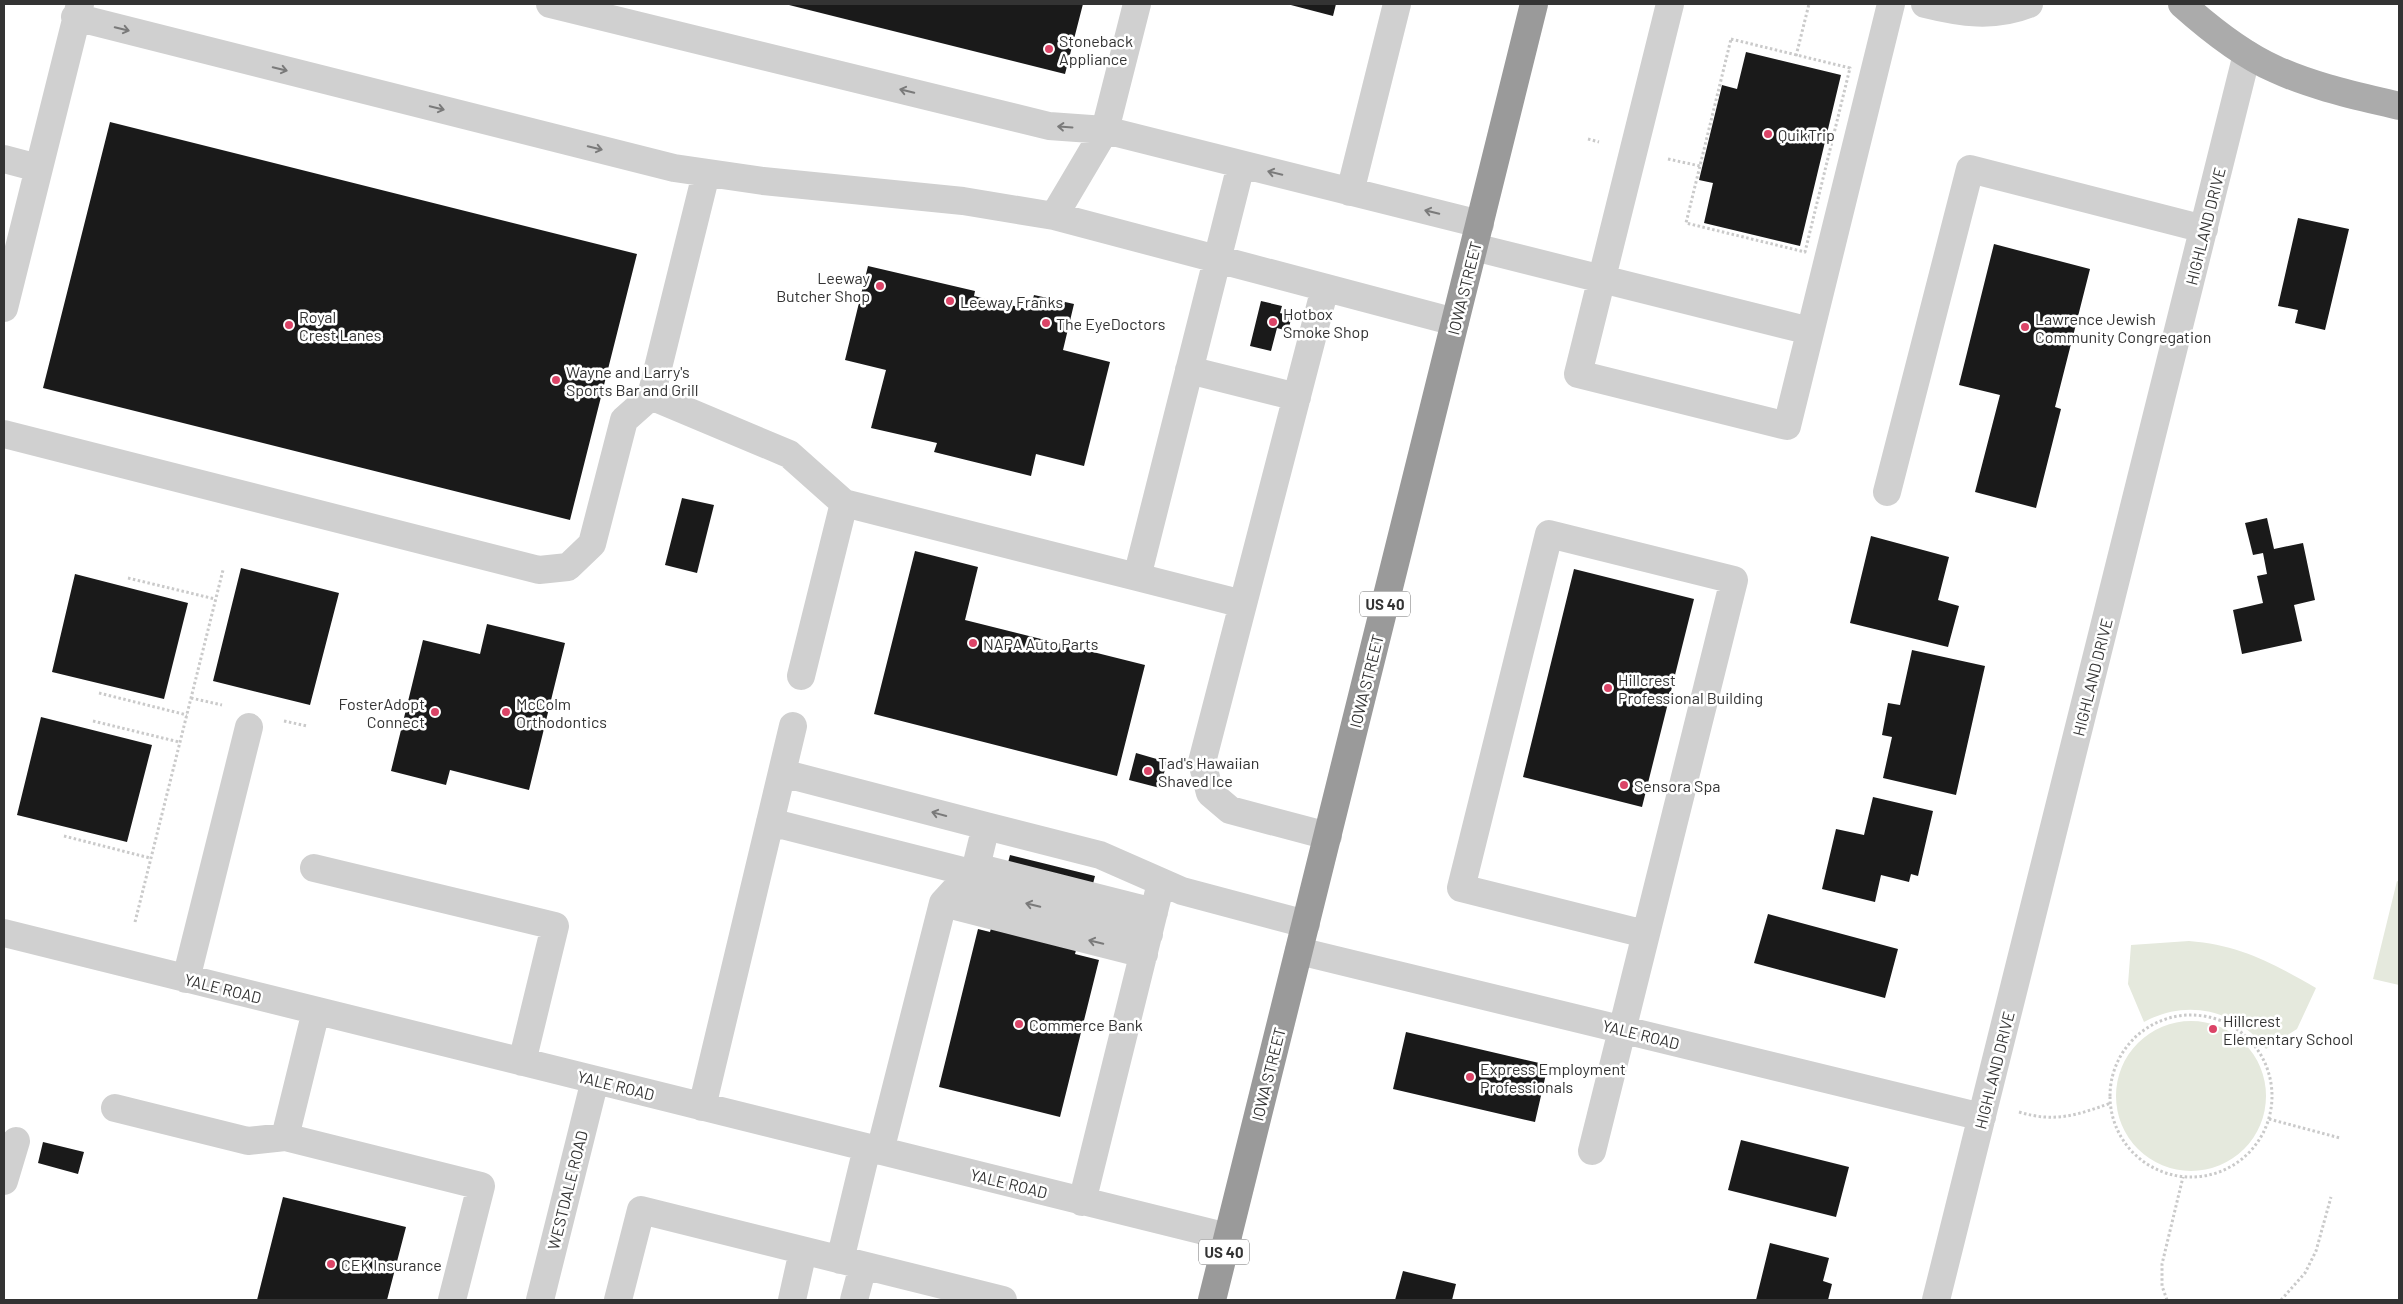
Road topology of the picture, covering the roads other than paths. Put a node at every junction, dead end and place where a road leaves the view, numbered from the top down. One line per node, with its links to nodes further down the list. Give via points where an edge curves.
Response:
1 (550, 4): 13 (street, one-way to 1, via 1049,126)
2 (1137, 4): 13 (street)
3 (1397, 4): 18 (street)
4 (1534, 4): 21 (highway, IOWA STREET / US 40)
5 (1670, 4): 23 (street)
6 (1891, 4): 27 (street)
7 (1925, 4): 8 (street, via 1987,14)
8 (2029, 4)
9 (2182, 4): 11 (main road)
10 (77, 10): 16 (street); 17 (street, one-way to 17)
11 (2248, 54): 12 (main road, via 2276,70 2310,82); 20 (street, HIGHLAND DRIVE)
12 (2399, 106)
13 (1105, 130): 15 (street); 19 (street)
14 (4, 159): 16 (street)
15 (1241, 165): 18 (street, one-way to 15); 22 (street)
16 (38, 168): 25 (street)
17 (706, 174): 19 (street, via 963,201); 29 (street)
18 (1350, 192): 21 (street, one-way to 18)
19 (1054, 216): 22 (street)
20 (2204, 229): 32 (street, via 1970,169); 58 (street, HIGHLAND DRIVE)
21 (1477, 236): 23 (street); 26 (highway, IOWA STREET / US 40)
22 (1217, 259): 24 (street); 28 (street)
23 (1602, 279): 27 (street); 27 (street, via 1578,374 1787,426)
24 (1325, 288): 26 (street); 30 (street)
25 (4, 308)
26 (1455, 322): 42 (highway, IOWA STREET / US 40)
27 (1810, 331)
28 (1189, 370): 30 (street); 34 (street)
29 (652, 396): 31 (street, via 624,420 592,544 568,567 539,570); 33 (street, via 789,454)
30 (1297, 397): 35 (street)
31 (4, 434)
32 (1887, 492)
33 (844, 503): 34 (street); 36 (street)
34 (1137, 577): 35 (street)
35 (1243, 604): 42 (street, via 1202,762 1210,794 1230,810)
36 (801, 676)
37 (793, 726): 39 (street)
38 (249, 727): 51 (street)
39 (782, 773): 40 (street); 41 (street, one-way to 39)
40 (770, 822): 44 (street); 56 (street)
41 (986, 826): 44 (street); 45 (street, via 1100,855)
42 (1328, 836): 46 (highway, IOWA STREET / US 40)
43 (314, 868): 54 (street, via 555,926)
44 (962, 882): 47 (street, one-way to 44); 47 (street); 61 (street)
45 (1161, 882): 46 (street, via 1182,891); 47 (street)
46 (1306, 924): 50 (highway, IOWA STREET / US 40)
47 (1149, 933): 64 (street)
48 (4, 934): 51 (street, YALE ROAD)
49 (1645, 934): 49 (street, via 1734,580 1549,534 1461,888); 53 (street)
50 (1299, 951): 53 (street, YALE ROAD); 65 (highway, IOWA STREET / US 40)
51 (186, 979): 52 (street, YALE ROAD)
52 (316, 1011): 54 (street, YALE ROAD); 59 (street)
53 (1622, 1030): 58 (street, YALE ROAD); 62 (street)
54 (522, 1062): 55 (street, YALE ROAD)
55 (595, 1080): 56 (street, YALE ROAD); 69 (street, WESTDALE ROAD)
56 (702, 1107): 61 (street, YALE ROAD)
57 (115, 1108): 59 (street, via 248,1141)
58 (1982, 1117): 75 (street, HIGHLAND DRIVE)
59 (284, 1138): 68 (street, via 481,1186)
60 (16, 1141): 63 (street)
61 (874, 1150): 64 (street, YALE ROAD); 67 (street)
62 (1592, 1151)
63 (4, 1181)
64 (1082, 1202): 65 (street, YALE ROAD)
65 (1228, 1237): 74 (highway, IOWA STREET / US 40)
66 (804, 1251): 67 (street); 70 (street, via 640,1210); 71 (street)
67 (851, 1263): 72 (street); 73 (street)
68 (452, 1300)
69 (540, 1300)
70 (618, 1300)
71 (792, 1300)
72 (854, 1300)
73 (1003, 1300)
74 (1212, 1300)
75 (1936, 1300)

